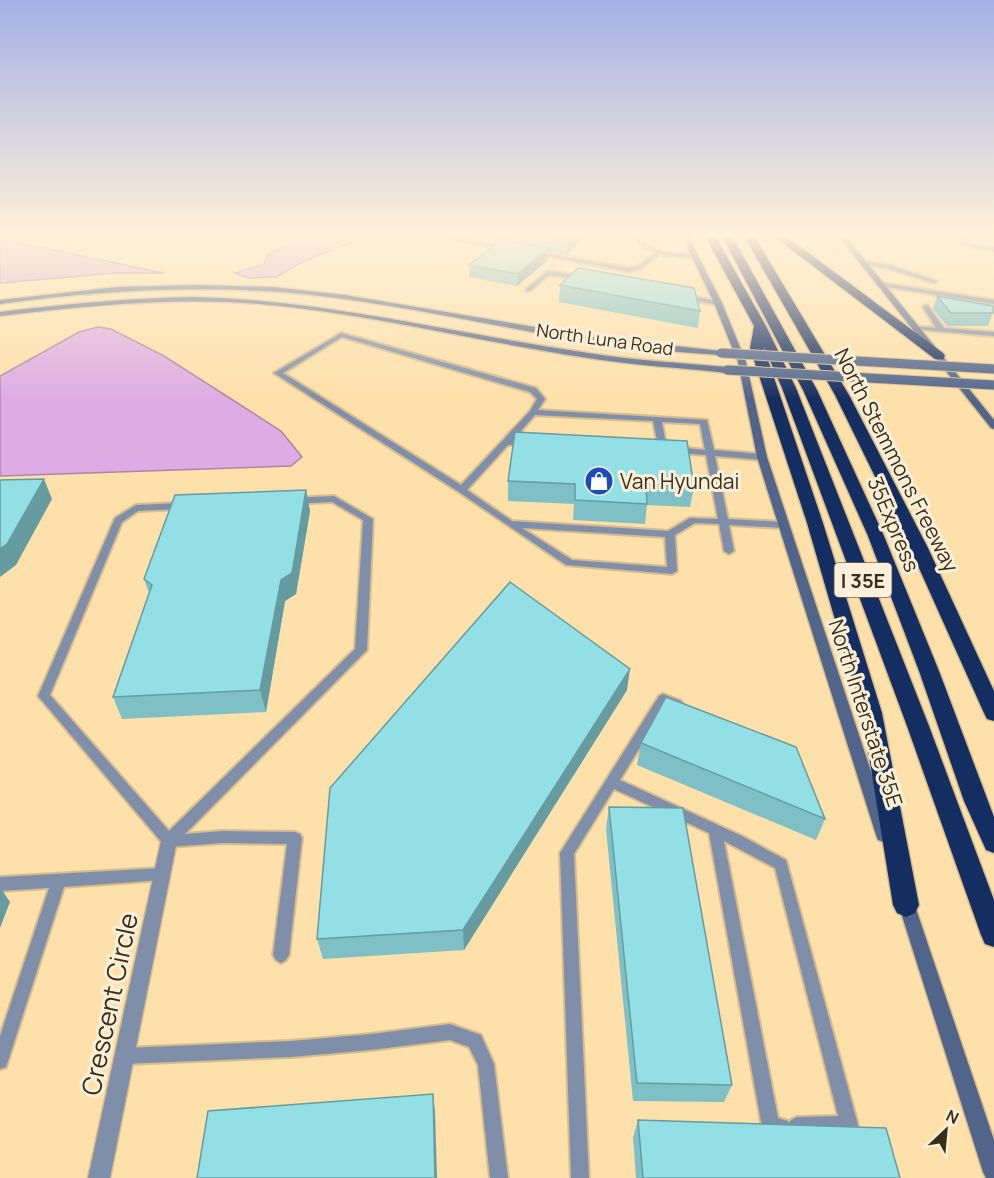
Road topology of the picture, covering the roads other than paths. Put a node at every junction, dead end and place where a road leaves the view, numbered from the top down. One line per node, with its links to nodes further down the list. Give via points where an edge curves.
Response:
1 (141, 289): 11 (main road, North Luna Road, bridge)
2 (259, 289): 21 (main road, North Luna Road, bridge, via 399,305 655,348)
3 (711, 289): 13 (main road, North Interstate 35E)
4 (739, 289): 16 (highway, I 35E)
5 (756, 289): 43 (highway, 35Express, via 810,390 876,536)
6 (780, 289): 39 (highway, North Stemmons Freeway / I 35E, via 842,395 919,548)
7 (849, 289): 20 (highway)
8 (885, 289): 17 (main road)
9 (908, 289): 12 (lane)
10 (673, 295): 13 (lane)
11 (0, 302)
12 (994, 302)
13 (718, 303): 31 (main road, North Interstate 35E, via 742,362)
14 (926, 307): 18 (lane)
15 (0, 314): 22 (main road, North Luna Road, bridge, via 147,300 256,301 645,363)
16 (759, 326): 47 (highway, via 756,348 815,523 872,712); 48 (highway, I 35E, via 789,388 849,543)
17 (914, 328): 18 (lane); 20 (main road)
18 (942, 331): 19 (lane)
19 (994, 334)
20 (939, 356): 25 (main road)
21 (994, 369)
22 (994, 385)
23 (533, 412): 24 (lane); 26 (lane); 32 (lane, via 541,399 533,390 341,335 278,373)
24 (657, 419): 29 (lane); 30 (lane, via 704,422)
25 (994, 426)
26 (506, 442): 27 (lane); 32 (lane)
27 (539, 444)
28 (652, 449): 29 (lane)
29 (663, 450): 30 (lane)
30 (711, 452): 31 (lane); 33 (lane)
31 (762, 457): 35 (main road, North Interstate 35E)
32 (462, 490): 34 (lane)
33 (725, 522): 35 (lane); 36 (lane, via 693,520); 37 (lane)
34 (510, 524): 36 (lane); 36 (lane, via 570,563 672,571)
35 (783, 525): 47 (main road, North Interstate 35E)
36 (670, 534)
37 (729, 550)
38 (694, 710): 40 (lane, via 663,699)
39 (994, 713)
40 (611, 782): 41 (lane); 55 (lane, via 567,853)
41 (715, 830): 41 (lane, via 781,864 849,1125 771,1127)
42 (169, 841): 42 (lane, via 361,650 368,519 334,499 136,508 118,520 44,696); 44 (street, Crescent Circle); 49 (lane, via 295,838)
43 (994, 843)
44 (162, 874): 45 (lane); 50 (street, Crescent Circle)
45 (59, 880): 46 (lane); 51 (lane)
46 (0, 884)
47 (906, 905): 52 (main road, North Interstate 35E)
48 (994, 935)
49 (281, 955)
50 (124, 1056): 53 (street, Crescent Circle); 54 (lane, via 291,1049 450,1032 475,1041 486,1064)
51 (0, 1060)
52 (994, 1172)
53 (99, 1178)
54 (499, 1178)
55 (580, 1178)

